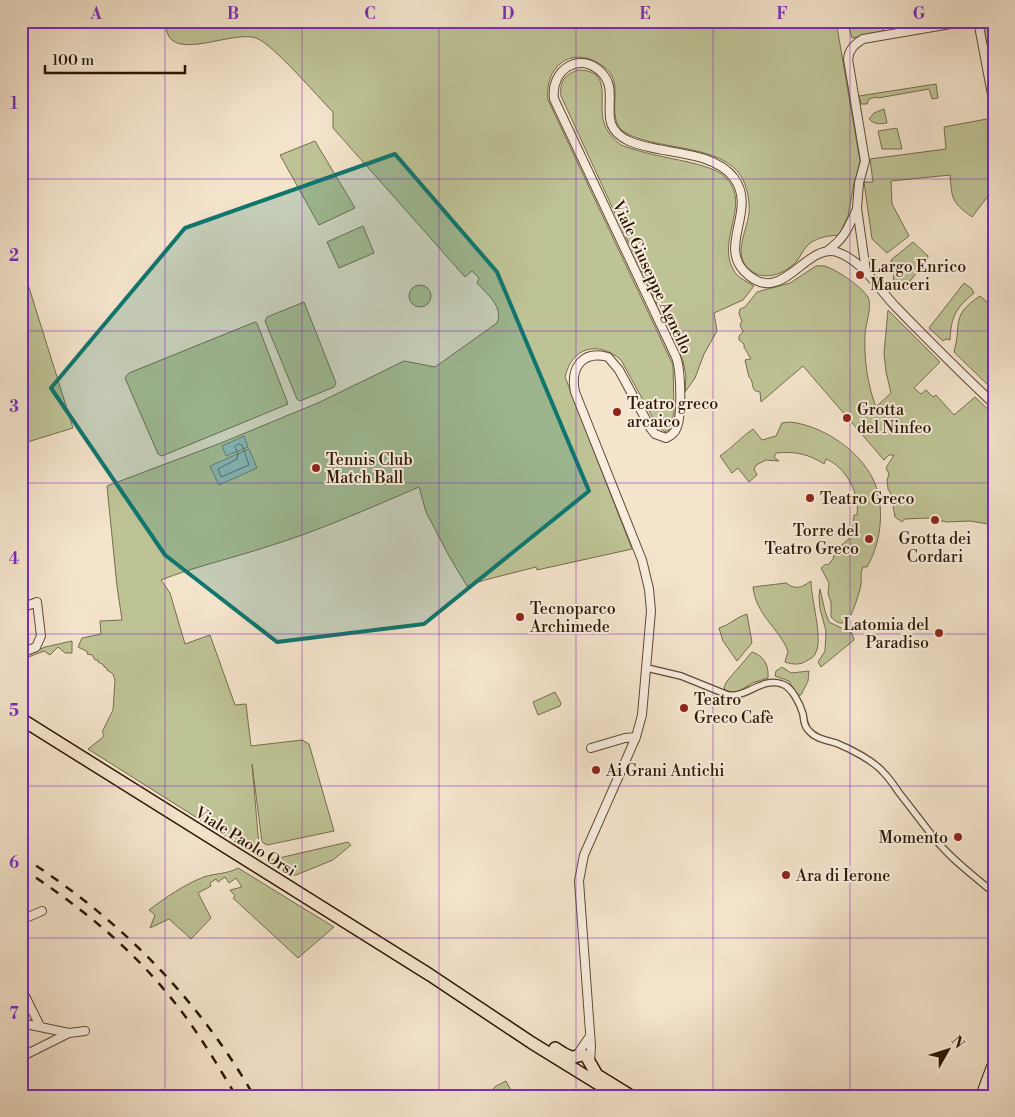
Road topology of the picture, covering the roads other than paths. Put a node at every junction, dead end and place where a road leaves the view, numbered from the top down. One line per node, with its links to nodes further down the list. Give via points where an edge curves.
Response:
1 (968, 21): 4 (street, via 863,40 850,50 848,59 865,161)
2 (978, 21): 3 (street)
3 (994, 105)
4 (857, 208): 5 (street, via 845,235); 6 (street)
5 (827, 251): 6 (street, via 850,258); 10 (street, Viale Giuseppe Agnello, via 788,277 773,282 759,281 747,274 735,255 743,201 739,186 730,173 712,162 630,142 618,134 609,117 607,79 596,68 583,63 572,64 556,77 554,98 676,357 679,370 678,427 672,436 666,438 651,429 619,370 608,358 588,357 577,367 573,378 575,392 645,572 651,611)
6 (866, 271): 7 (street, via 892,303)
7 (994, 404)
8 (21, 608): 9 (street, via 37,602 41,636 36,646)
9 (21, 653)
10 (647, 668): 12 (street, Viale Giuseppe Agnello); 14 (street, via 681,676 736,696 766,683 780,683 789,688 808,730 814,736 870,761 884,773 936,840)
11 (21, 719): 18 (main road, Viale Paolo Orsi)
12 (636, 737): 13 (street); 23 (street, Viale Giuseppe Agnello, via 584,855 579,881)
13 (591, 748)
14 (994, 893)
15 (42, 911): 16 (street)
16 (21, 920)
17 (21, 988): 20 (street)
18 (453, 990): 24 (main road, via 567,1056); 28 (main road)
19 (21, 1022): 20 (street)
20 (40, 1026): 22 (street)
21 (85, 1031): 22 (street)
22 (70, 1033): 25 (street)
23 (590, 1034): 24 (street); 27 (street, Viale Giuseppe Agnello)
24 (576, 1056): 27 (main road, via 585,1055); 28 (main road, via 572,1064)
25 (21, 1057)
26 (994, 1062): 31 (main road)
27 (590, 1063): 28 (main road, via 587,1070); 30 (main road, via 597,1075)
28 (578, 1071): 29 (main road)
29 (618, 1096)
30 (630, 1096)
31 (981, 1096)

